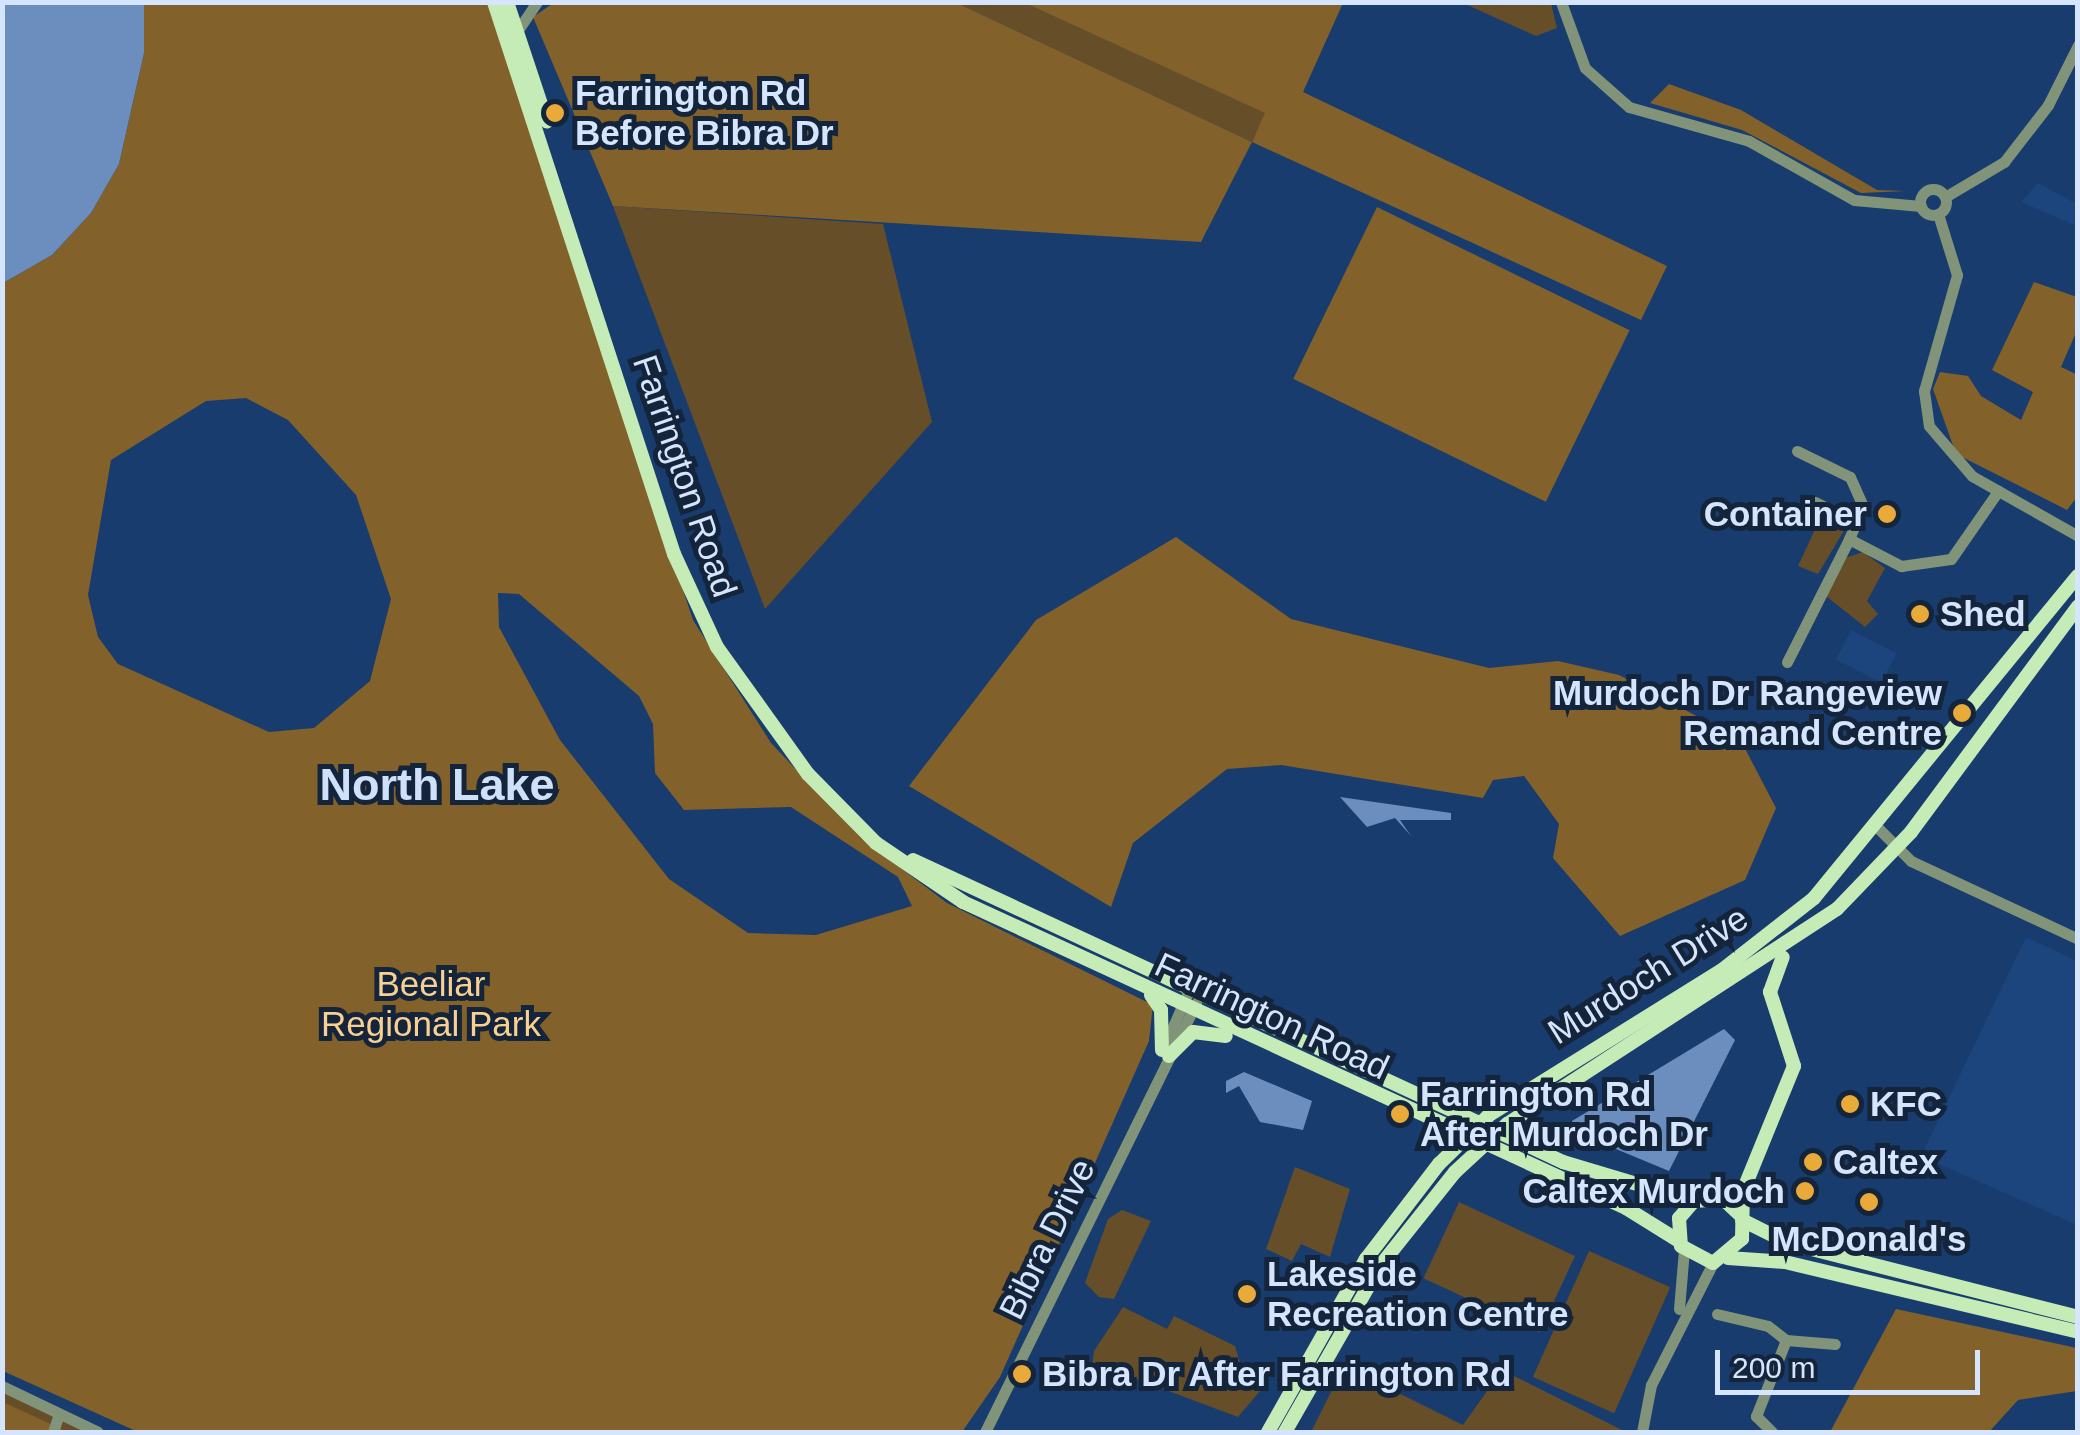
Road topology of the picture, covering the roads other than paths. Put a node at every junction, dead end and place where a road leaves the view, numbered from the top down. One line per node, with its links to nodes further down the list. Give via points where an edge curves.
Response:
1 (1561, 2): 6 (street, via 1585,68 1629,107 1749,142 1854,200)
2 (513, 4): 4 (main road, Farrington Road); 4 (main road, Farrington Road, via 531,100)
3 (2078, 45): 5 (street, via 2048,106 2004,162)
4 (554, 167): 17 (main road, Farrington Road, via 701,617 767,723)
5 (1945, 197): 6 (street, via 1930,190); 7 (street)
6 (1920, 206): 7 (street)
7 (1938, 214): 9 (street, via 1957,275 1924,391 1929,426 1945,452)
8 (1796, 451): 11 (street, via 1850,477 1862,491)
9 (1998, 491): 12 (street); 13 (street, via 1951,558 1924,569)
10 (1815, 502): 11 (street)
11 (1855, 522): 13 (street)
12 (2078, 536)
13 (1848, 540): 16 (street)
14 (2078, 576): 18 (main road, Murdoch Drive)
15 (2078, 606): 19 (main road, Murdoch Drive)
16 (1787, 662)
17 (855, 820): 22 (main road, Farrington Road, via 937,888); 23 (main road, Farrington Road, via 938,874)
18 (1878, 829): 19 (street); 44 (main road, Murdoch Drive, bridge, via 1754,948 1489,1116 1439,1164 1366,1258)
19 (1898, 846): 20 (street); 21 (main road, Murdoch Drive)
20 (2078, 940)
21 (1793, 944): 30 (main road, via 1770,992 1792,1050 1792,1081); 45 (main road, Murdoch Drive, bridge, via 1506,1124 1455,1172 1380,1266)
22 (1148, 991): 24 (main road, Farrington Road); 25 (main road, via 1161,1010)
23 (1195, 992): 24 (street, Bibra Drive); 27 (main road, Farrington Road)
24 (1187, 1009): 25 (street, Bibra Drive); 26 (main road, Farrington Road)
25 (1166, 1053): 26 (main road, via 1193,1032 1210,1030); 43 (street, Bibra Drive)
26 (1307, 1064): 28 (main road, Farrington Road)
27 (1350, 1064): 28 (main road, via 1348,1075); 29 (main road, Farrington Road, via 1563,1162)
28 (1403, 1109): 31 (main road, Farrington Road)
29 (1694, 1201): 30 (main road, via 1723,1199); 31 (main road, via 1679,1218)
30 (1740, 1217): 32 (main road, via 1742,1238); 34 (main road, via 1788,1243)
31 (1682, 1246): 32 (main road); 36 (street)
32 (1719, 1261): 35 (main road, via 1769,1258); 36 (street)
33 (1717, 1314): 37 (street, via 1768,1326)
34 (2078, 1318)
35 (2078, 1332)
36 (1671, 1337): 46 (street)
37 (1786, 1340): 38 (street); 47 (street, via 1756,1414)
38 (1834, 1344)
39 (2, 1386): 40 (street)
40 (59, 1414): 41 (street); 42 (street)
41 (53, 1432)
42 (98, 1432)
43 (986, 1432)
44 (1268, 1432)
45 (1285, 1432)
46 (1642, 1432)
47 (1772, 1432)

